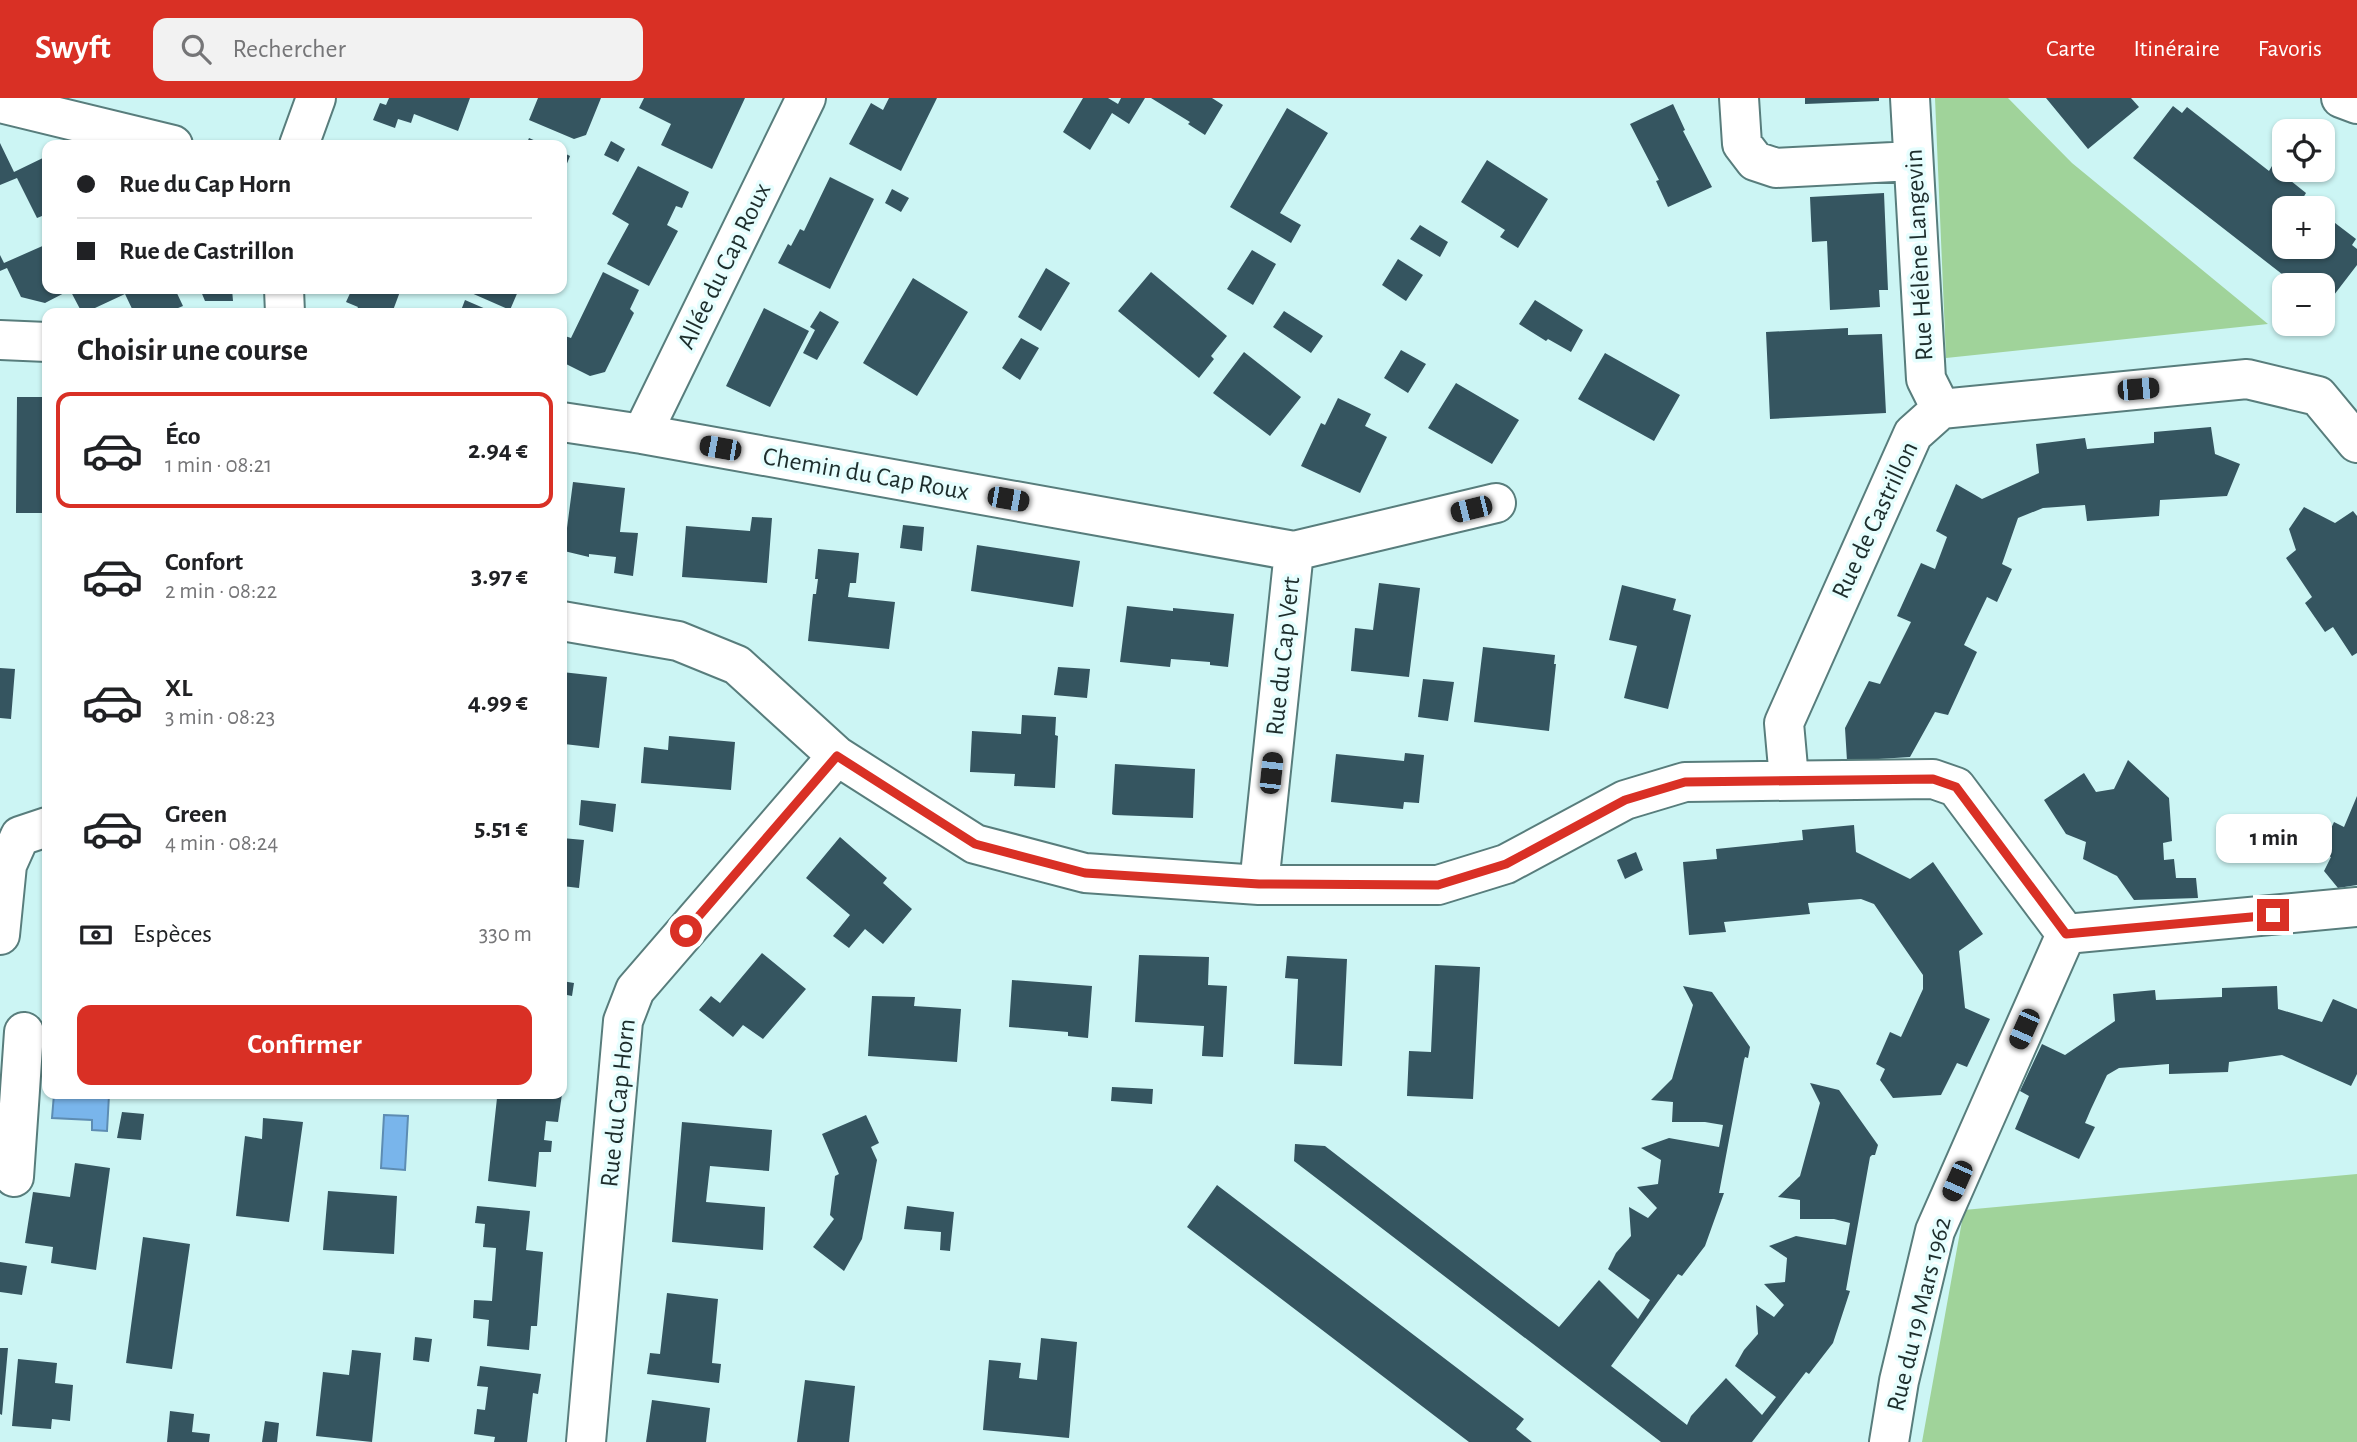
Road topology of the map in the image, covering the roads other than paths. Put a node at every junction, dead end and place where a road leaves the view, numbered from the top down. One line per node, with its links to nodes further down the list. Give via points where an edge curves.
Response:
1 (316, 98): 9 (street)
2 (806, 98): 15 (street, Allée du Cap Roux)
3 (1739, 98): 10 (street, via 1742,144 1755,161 1776,168)
4 (1910, 98): 10 (street, Rue Hélène Langevin)
5 (2341, 98): 7 (street)
6 (0, 103): 8 (street)
7 (2357, 104)
8 (152, 140)
9 (301, 140)
10 (1913, 161): 13 (street, Rue Hélène Langevin, via 1926,379)
11 (0, 340): 12 (street)
12 (42, 342)
13 (1941, 409): 16 (street, via 2247,379 2318,396); 21 (street, Rue de Castrillon, via 1913,434 1784,723)
14 (567, 423): 15 (street, Chemin du Cap Roux)
15 (642, 434): 18 (street, Chemin du Cap Roux)
16 (2357, 443)
17 (1496, 503): 18 (street, Rue du Cap Vert)
18 (1294, 551): 23 (street, Rue du Cap Vert)
19 (567, 622): 20 (street, via 678,641 737,665)
20 (837, 756): 23 (street, via 975,844 1085,873); 29 (street, Rue du Cap Horn, via 635,990 623,1021)
21 (1789, 779): 23 (street, via 1685,782 1637,796 1506,864 1438,885); 25 (street, via 1933,779 1956,787)
22 (42, 829): 26 (street, via 20,836 7,865)
23 (1259, 884)
24 (2357, 907): 25 (street)
25 (2066, 934): 30 (street, Rue du 19 Mars 1962, via 1935,1231)
26 (0, 935)
27 (24, 1032): 28 (street)
28 (15, 1177)
29 (586, 1442)
30 (1889, 1442)

